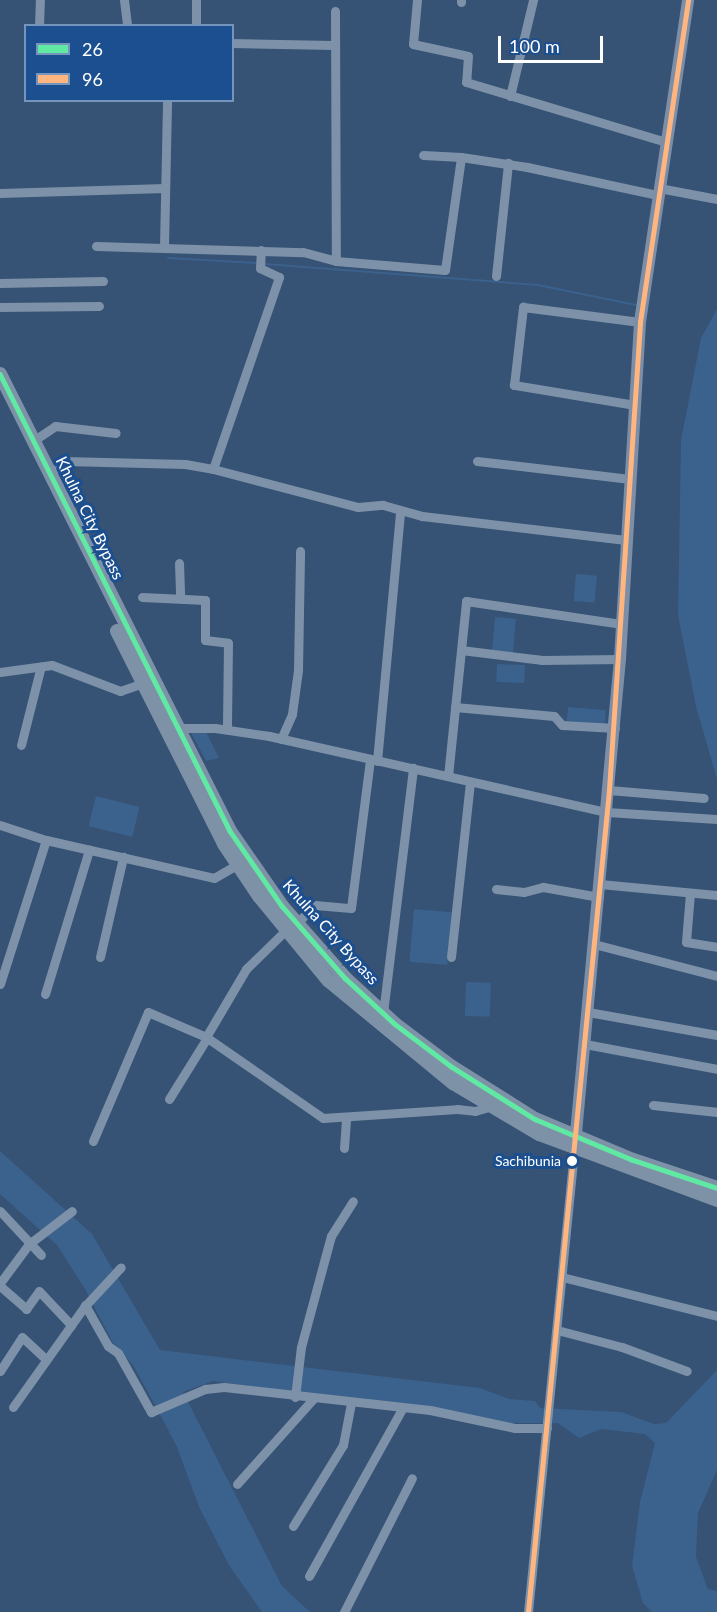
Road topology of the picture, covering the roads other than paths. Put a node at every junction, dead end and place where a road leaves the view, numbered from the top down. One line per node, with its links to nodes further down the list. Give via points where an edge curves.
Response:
1 (40, 0): 8 (street)
2 (123, 0): 9 (street)
3 (196, 0): 10 (street)
4 (417, 0): 13 (street, via 413,44 468,56 466,82)
5 (533, 0): 13 (street)
6 (688, 0): 15 (main road)
7 (335, 11): 12 (street)
8 (39, 24)
9 (127, 24)
10 (196, 24)
11 (234, 43): 12 (street)
12 (333, 45): 26 (street)
13 (510, 96): 15 (street)
14 (167, 102): 19 (street)
15 (666, 142): 20 (main road)
16 (423, 155): 17 (street)
17 (461, 157): 18 (street); 26 (street, via 446,270)
18 (508, 164): 20 (street); 27 (street)
19 (165, 188): 21 (street); 24 (street)
20 (659, 192): 22 (street); 32 (main road)
21 (0, 193)
22 (717, 199)
23 (96, 246): 24 (street)
24 (164, 247): 25 (street)
25 (261, 250): 26 (street, via 303,252); 39 (street, via 260,268 279,277)
26 (336, 261)
27 (496, 276)
28 (102, 281): 29 (street)
29 (0, 283)
30 (99, 306): 31 (street)
31 (0, 307)
32 (640, 322): 35 (main road); 35 (street, via 523,307 514,385)
33 (0, 374): 37 (highway, Khulna City Bypass)
34 (0, 393): 53 (highway, Khulna City Bypass)
35 (635, 405): 41 (main road)
36 (116, 433): 37 (street, via 56,426)
37 (33, 441): 40 (highway, Khulna City Bypass)
38 (477, 461): 41 (street)
39 (213, 469): 40 (street, via 185,464 64,461); 42 (street, via 291,492 358,507 383,505)
40 (50, 474): 55 (highway, Khulna City Bypass)
41 (630, 479): 43 (main road)
42 (400, 511): 43 (street, via 527,531); 60 (street)
43 (626, 540): 48 (main road)
44 (300, 551): 58 (street, via 298,670 292,714)
45 (179, 563): 47 (street)
46 (142, 597): 47 (street)
47 (180, 598): 57 (street, via 204,598 205,639 228,643)
48 (622, 624): 49 (street, via 466,601); 50 (main road)
49 (461, 650): 50 (street, via 542,660); 54 (street)
50 (620, 659): 56 (main road)
51 (41, 666): 52 (street); 53 (street, via 58,667 120,691); 59 (street)
52 (0, 672)
53 (143, 683): 72 (highway, Khulna City Bypass)
54 (455, 707): 56 (street, via 554,716 562,725); 62 (street)
55 (176, 728): 57 (street); 77 (highway, Khulna City Bypass, via 230,831)
56 (615, 728): 64 (main road)
57 (227, 729): 58 (street)
58 (281, 739): 60 (street)
59 (21, 744)
60 (373, 760): 61 (street); 77 (street, via 351,908 315,905)
61 (413, 768): 62 (street); 86 (street)
62 (448, 776): 63 (street)
63 (470, 782): 66 (street); 81 (street)
64 (609, 790): 65 (street); 66 (main road)
65 (704, 798)
66 (607, 812): 67 (street); 74 (main road)
67 (717, 819)
68 (0, 825): 69 (street)
69 (46, 840): 70 (street); 83 (street)
70 (89, 849): 71 (street); 84 (street)
71 (123, 857): 72 (street, via 214,878); 80 (street)
72 (238, 864): 77 (highway, Khulna City Bypass)
73 (496, 889): 74 (street)
74 (600, 890): 75 (street); 78 (main road)
75 (690, 893): 76 (street); 79 (street, via 686,942)
76 (717, 895)
77 (292, 926): 86 (highway, Khulna City Bypass); 88 (street, via 246,969); 93 (highway, Khulna City Bypass, via 328,980 407,1048)
78 (594, 944): 82 (street); 85 (main road)
79 (717, 947)
80 (100, 957)
81 (451, 957)
82 (717, 976)
83 (0, 984)
84 (45, 994)
85 (588, 1012): 87 (street); 89 (main road)
86 (383, 1013): 97 (highway, Khulna City Bypass, via 452,1067)
87 (717, 1035)
88 (207, 1037): 91 (street); 95 (street, via 318,1116); 96 (street, via 148,1012)
89 (585, 1044): 90 (street); 97 (main road)
90 (717, 1069)
91 (169, 1099)
92 (653, 1105): 94 (street)
93 (493, 1106): 95 (street, via 475,1111); 97 (highway, Khulna City Bypass)
94 (717, 1112)
95 (346, 1118): 98 (street)
96 (93, 1141)
97 (575, 1143): 99 (highway, Khulna City Bypass); 100 (highway, Khulna City Bypass); 107 (street)
98 (344, 1148)
99 (717, 1188)
100 (717, 1200)
101 (352, 1201): 116 (street, via 331,1236 298,1363)
102 (0, 1212): 104 (street)
103 (71, 1212): 104 (street)
104 (29, 1244): 105 (street); 108 (street)
105 (41, 1255)
106 (119, 1268): 109 (street)
107 (562, 1277): 110 (street); 112 (street)
108 (0, 1284): 111 (street, via 26,1309 39,1292)
109 (87, 1303): 111 (street); 116 (street, via 153,1412 192,1395 224,1387)
110 (717, 1316)
111 (70, 1325): 113 (street)
112 (556, 1330): 115 (street, via 622,1347); 121 (street)
113 (46, 1359): 114 (street, via 22,1337); 119 (street)
114 (0, 1371)
115 (687, 1371)
116 (295, 1396): 117 (street)
117 (313, 1399): 118 (street); 123 (street)
118 (351, 1403): 120 (street); 124 (street, via 343,1444)
119 (13, 1407)
120 (403, 1407): 121 (street, via 485,1419 515,1428); 125 (street)
121 (547, 1425): 127 (street)
122 (412, 1478): 126 (street)
123 (237, 1484)
124 (293, 1526)
125 (309, 1576)
126 (344, 1612)
127 (528, 1612)

